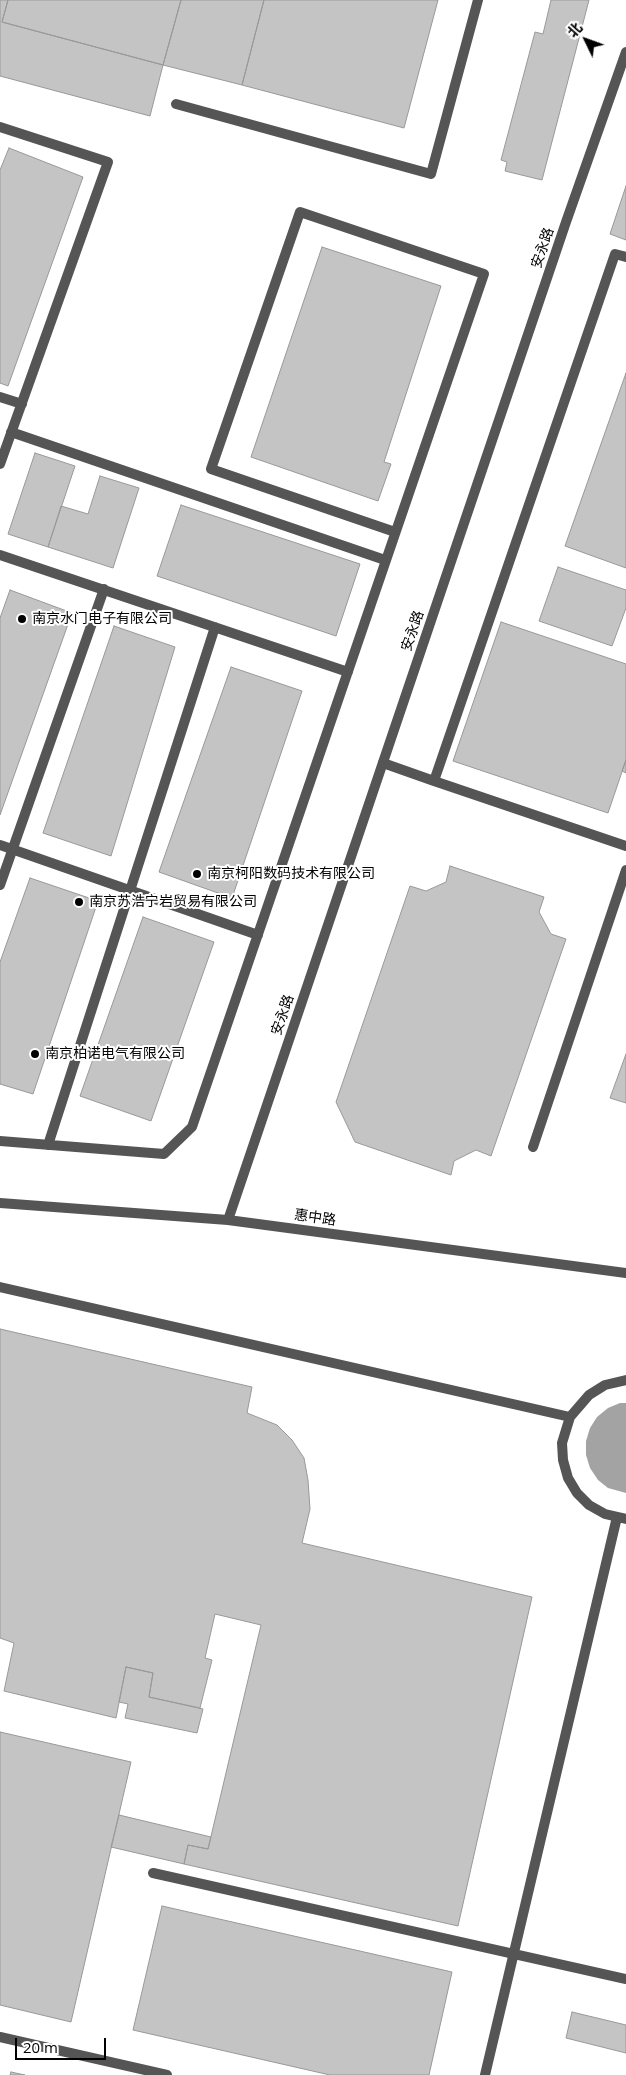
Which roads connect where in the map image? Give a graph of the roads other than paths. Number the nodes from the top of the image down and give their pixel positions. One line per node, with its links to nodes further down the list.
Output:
1 (478, 0): 3 (street)
2 (626, 52): 16 (street, 安永路)
3 (176, 104)
4 (0, 127): 7 (street)
5 (626, 257): 17 (street)
6 (0, 397): 7 (street)
7 (22, 404): 8 (street)
8 (11, 432): 9 (street); 12 (street)
9 (0, 464)
10 (395, 532): 10 (street); 12 (street)
11 (0, 555): 13 (street)
12 (386, 560): 15 (street)
13 (104, 590): 14 (street); 20 (street)
14 (215, 626): 15 (street); 23 (street)
15 (348, 672): 24 (street)
16 (383, 763): 17 (street); 29 (street, 安永路)
17 (434, 780): 19 (street)
18 (0, 845): 20 (street)
19 (626, 846)
20 (13, 849): 22 (street); 23 (street)
21 (626, 870): 27 (street)
22 (0, 885)
23 (130, 889): 24 (street); 26 (street)
24 (258, 935): 26 (street)
25 (0, 1141): 26 (street)
26 (48, 1145)
27 (533, 1147)
28 (0, 1203): 29 (street, 惠中路)
29 (228, 1220): 30 (street, 惠中路)
30 (626, 1273)
31 (0, 1286): 33 (street)
32 (626, 1380): 33 (street)
33 (570, 1417): 34 (street)
34 (621, 1518): 36 (street)
35 (154, 1873): 36 (street)
36 (513, 1954): 37 (street); 40 (street)
37 (626, 1979)
38 (0, 2038): 39 (street)
39 (167, 2075)
40 (485, 2075)

